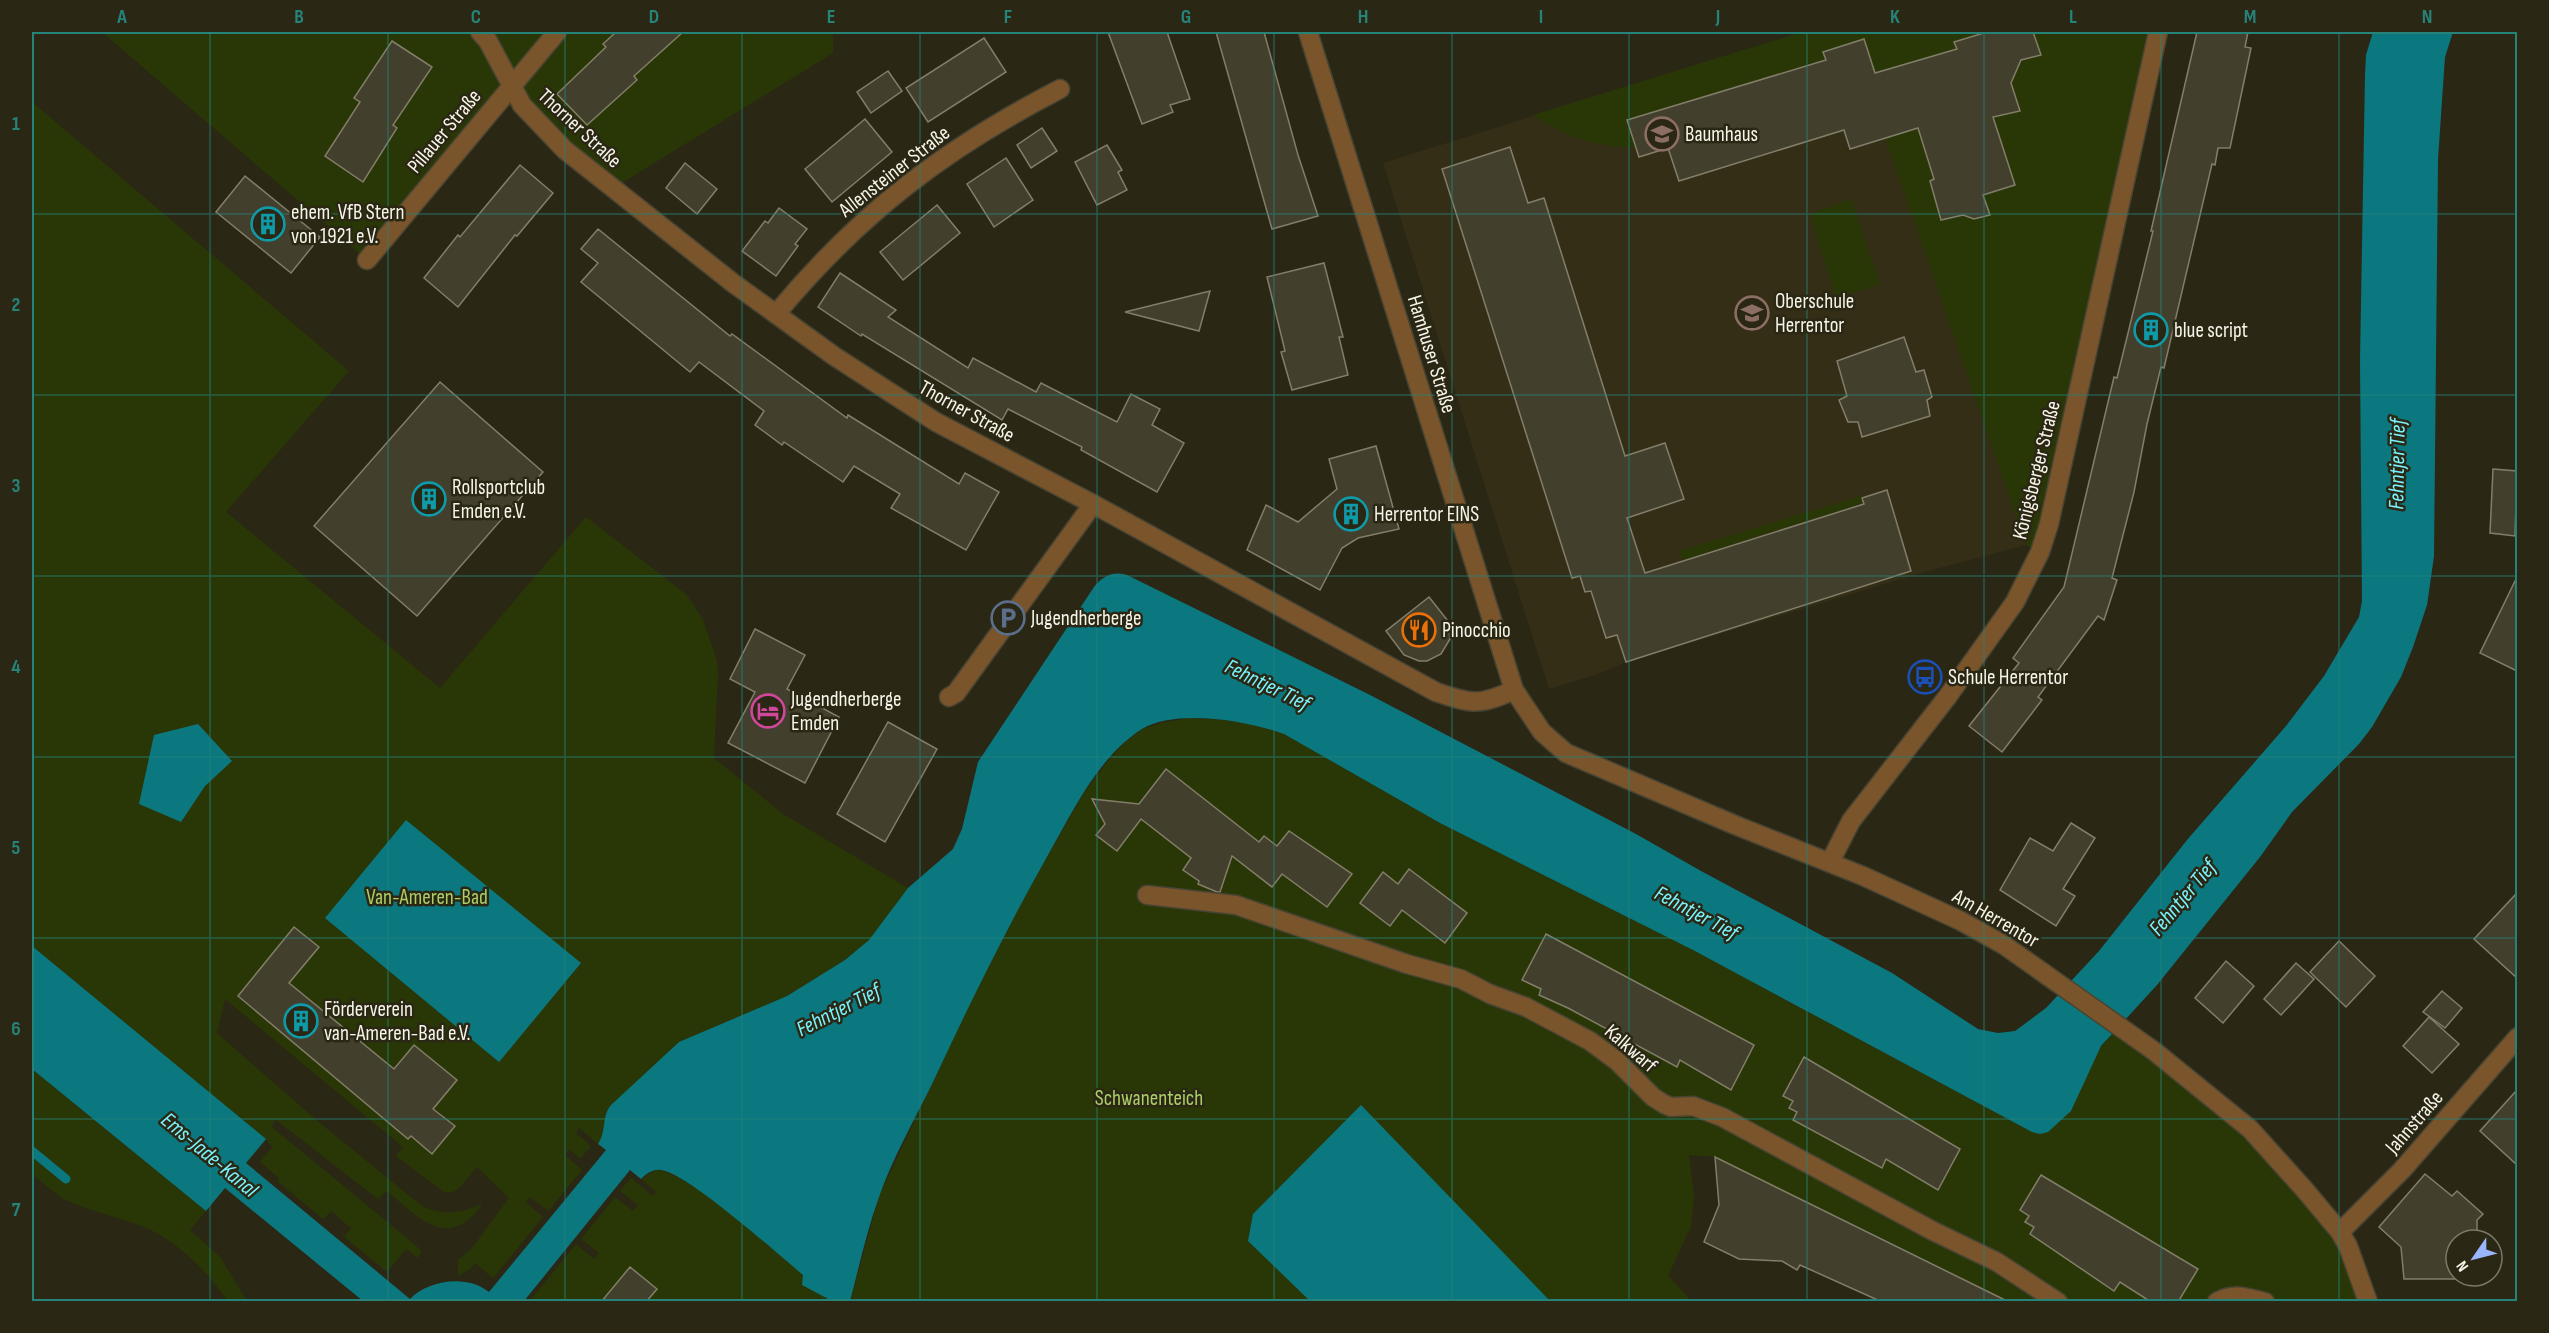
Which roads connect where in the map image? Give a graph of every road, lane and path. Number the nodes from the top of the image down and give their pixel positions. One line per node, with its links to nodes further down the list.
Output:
1 (480, 32): 5 (street, Thorner Straße)
2 (557, 32): 5 (street, Pillauer Straße)
3 (1308, 32): 10 (street, Hamhuser Straße)
4 (2158, 32): 12 (street, Königsberger Straße)
5 (510, 86): 7 (street, Pillauer Straße); 8 (street, Thorner Straße)
6 (1060, 89): 8 (street, Allensteiner Straße)
7 (367, 260)
8 (776, 314): 9 (street, Thorner Straße)
9 (1093, 504): 10 (street, Thorner Straße); 11 (street)
10 (1514, 690): 12 (street, Am Herrentor)
11 (949, 697)
12 (1830, 862): 15 (street, Am Herrentor)
13 (1147, 895): 16 (street, Kalkwarf)
14 (2517, 1037): 15 (street, Jahnstraße)
15 (2340, 1232): 19 (street, Am Herrentor)
16 (2058, 1302)
17 (2217, 1302): 18 (street)
18 (2265, 1302)
19 (2368, 1302)

